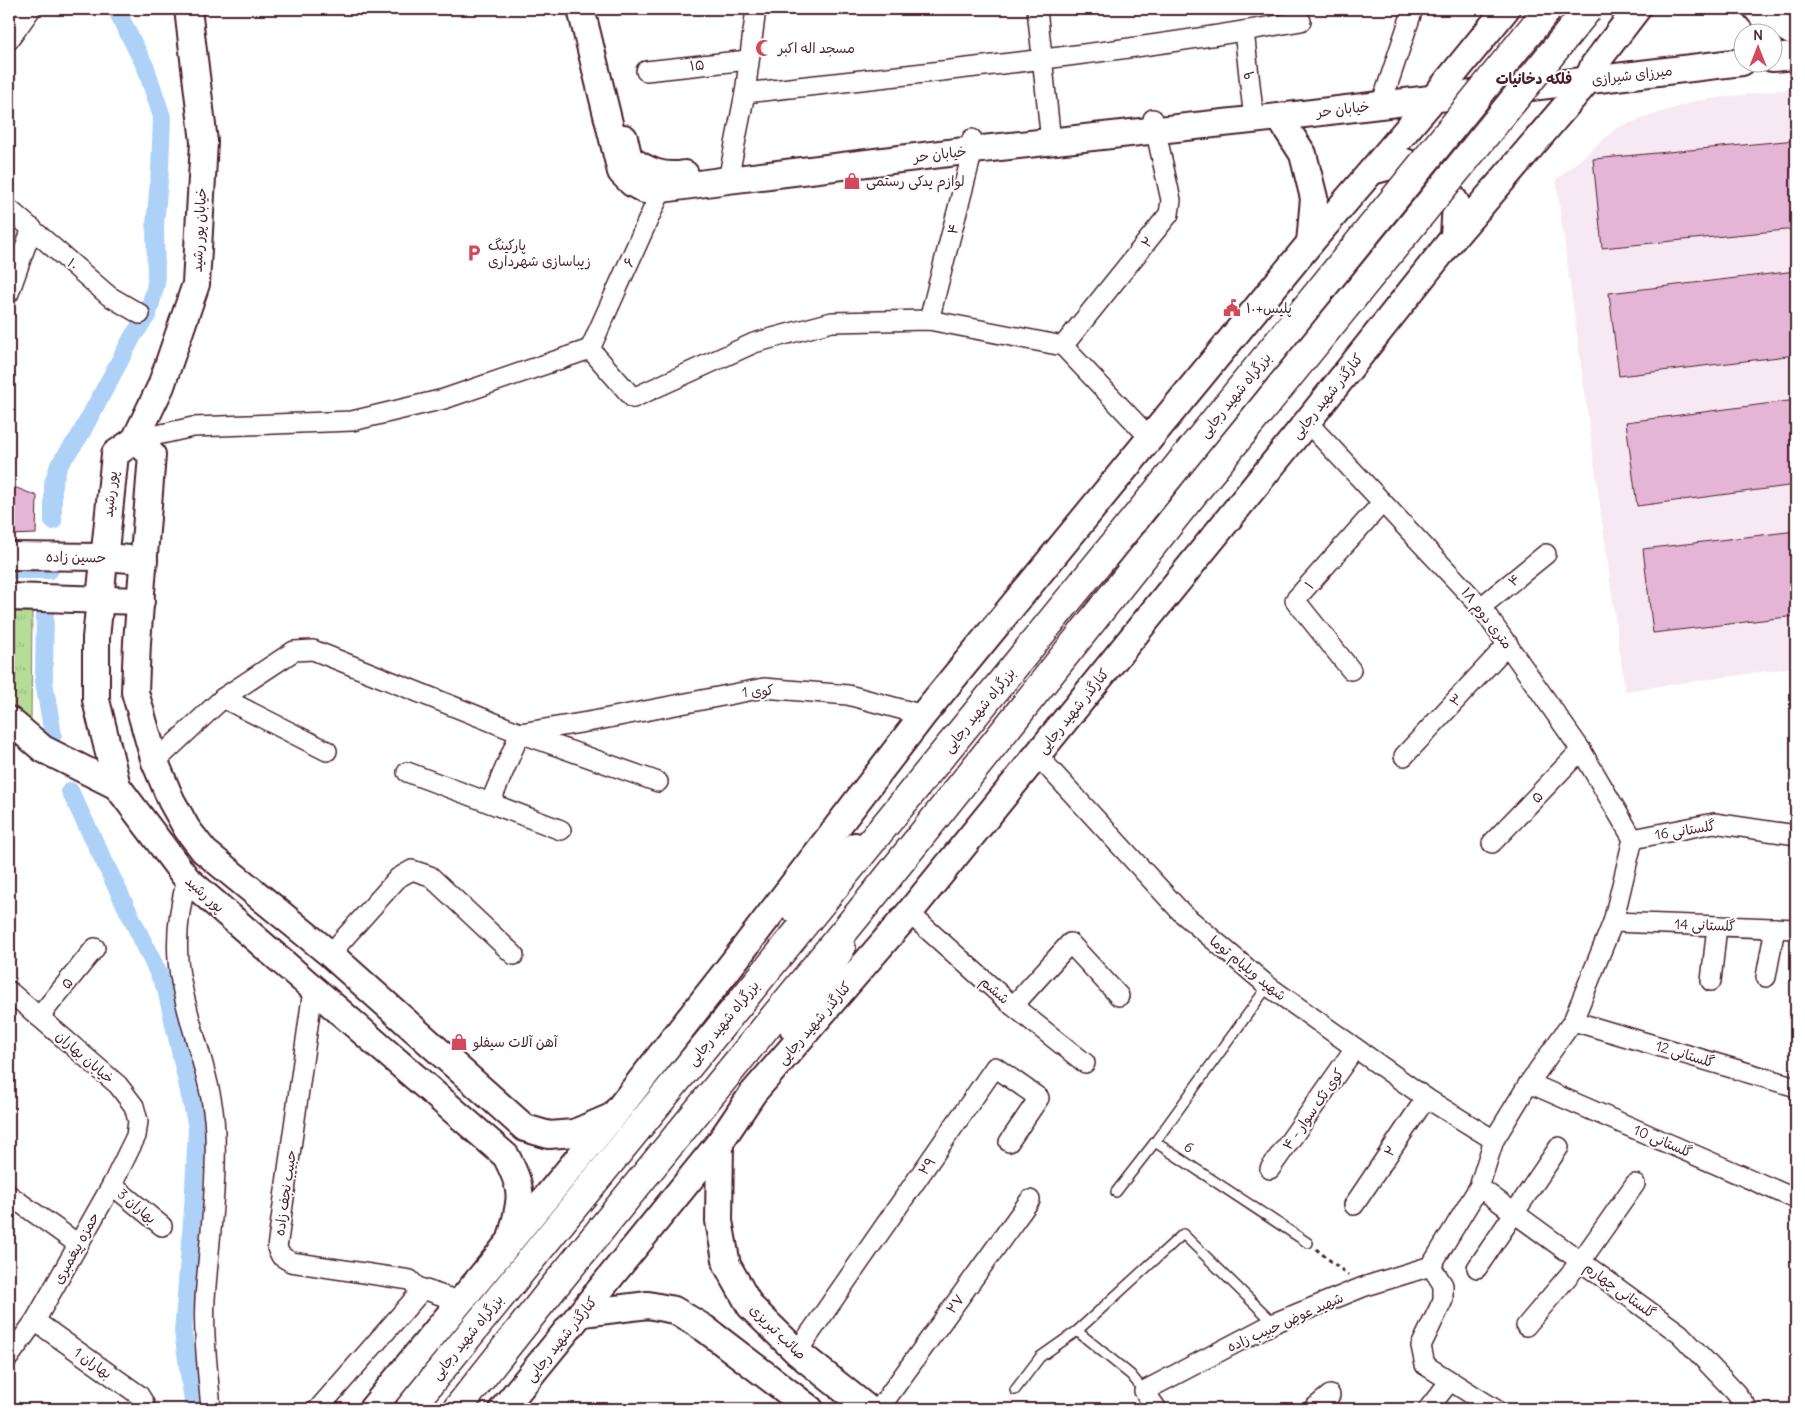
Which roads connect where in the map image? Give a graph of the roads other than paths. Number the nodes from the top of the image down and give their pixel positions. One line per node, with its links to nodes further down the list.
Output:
1 (32, 9): 17 (street)
2 (188, 9): 48 (main road, خیابان پور رشید)
3 (581, 9): 36 (main road, خیابان حر)
4 (592, 9): 36 (main road, خیابان حر)
5 (756, 9): 22 (street)
6 (1037, 9): 23 (street)
7 (1413, 9): 29 (street)
8 (1506, 9): 27 (main road)
9 (1548, 9): 71 (highway, بزرگراه شهید رجایی, bridge)
10 (1588, 9): 79 (highway, bridge)
11 (1637, 9): 26 (main road, کنارگذر شهید رجایی)
12 (1757, 9): 15 (main road)
13 (1301, 20): 14 (street)
14 (1244, 31): 23 (street); 30 (street, ۹)
15 (1796, 31)
16 (1796, 39): 18 (main road)
17 (9, 40)
18 (1782, 41)
19 (1732, 48): 26 (main road, میرزای شیرازی)
20 (1796, 56): 21 (main road)
21 (1782, 57)
22 (748, 60): 25 (street, ۱۵); 28 (street)
23 (1043, 60): 28 (street); 32 (street)
24 (1732, 63): 26 (main road, میرزای شیرازی)
25 (646, 71)
26 (1590, 73): 27 (main road, میرزای شیرازی); 39 (main road, کنارگذر شهید رجایی)
27 (1439, 90): 29 (main road, خیابان حر); 34 (main road)
28 (745, 93): 35 (street)
29 (1384, 96): 30 (main road, خیابان حر)
30 (1262, 115): 31 (main road, خیابان حر); 40 (main road)
31 (1155, 124): 32 (main road, خیابان حر); 44 (street, ۲)
32 (1050, 135): 33 (main road, خیابان حر)
33 (973, 144): 35 (main road, خیابان حر); 43 (street, ۴)
34 (1372, 171): 39 (main road); 40 (main road)
35 (729, 173): 36 (main road, خیابان حر)
36 (666, 183): 45 (street, ۶)
37 (9, 209): 38 (street, ۱۰)
38 (32, 228): 41 (street); 42 (street, ۱۰)
39 (1454, 237): 46 (main road, کنارگذر شهید رجایی)
40 (1310, 243): 47 (main road)
41 (9, 293)
42 (140, 314)
43 (929, 320): 44 (street); 45 (street)
44 (1063, 346): 47 (street)
45 (590, 349): 48 (street)
46 (1307, 422): 49 (street, ۱۸ متری دوم); 66 (main road, کنارگذر شهید رجایی)
47 (1150, 438): 61 (main road)
48 (135, 440): 52 (main road, پور رشید); 53 (main road)
49 (1382, 503): 57 (street, ۱۸ متری دوم); 59 (street, ۱)
50 (1546, 554): 57 (street, ۴)
51 (9, 556): 52 (main road, حسین زاده)
52 (103, 557): 53 (main road, حسین زاده); 55 (main road, پور رشید)
53 (144, 560): 56 (main road)
54 (9, 598): 55 (main road)
55 (100, 600): 56 (main road); 72 (main road, پور رشید)
56 (141, 602): 68 (main road)
57 (1482, 607): 58 (street, ۱۸ متری دوم)
58 (1508, 644): 64 (street, ۱۸ متری دوم); 67 (street, ۳)
59 (1351, 670)
60 (223, 698): 63 (street); 65 (street); 68 (street)
61 (923, 715): 63 (street, کوی 1); 88 (main road)
62 (9, 720): 72 (main road)
63 (520, 733): 70 (street); 73 (street)
64 (1581, 750): 76 (street, ۱۸ متری دوم); 77 (street, ۵)
65 (327, 751)
66 (1037, 755): 80 (main road, کنارگذر شهید رجایی); 91 (street, شهید ویلیام توما)
67 (1404, 756)
68 (156, 762): 86 (main road)
69 (407, 772): 73 (street)
70 (658, 782)
71 (918, 784): 88 (main road); 145 (highway, بزرگراه شهید رجایی)
72 (117, 786): 78 (main road, پور رشید)
73 (490, 803): 74 (street)
74 (561, 830)
75 (1796, 835): 76 (street, گلستانی 16)
76 (1633, 839): 81 (street)
77 (1492, 843)
78 (187, 879): 92 (main road, پور رشید); 142 (street)
79 (877, 891): 102 (main road); 146 (highway)
80 (909, 913): 95 (street, ششم); 102 (main road, کنارگذر شهید رجایی)
81 (1613, 922): 82 (street, گلستانی 14); 97 (street)
82 (1718, 926): 83 (street, گلستانی 14); 90 (street)
83 (1775, 928): 84 (street, گلستانی 14); 89 (street)
84 (1796, 929)
85 (95, 948): 96 (street, ۵)
86 (330, 954): 87 (street); 104 (main road)
87 (514, 955)
88 (725, 973): 104 (main road)
89 (1766, 977)
90 (1711, 981)
91 (1268, 986): 98 (street, شهید ویلیام توما); 109 (lane)
92 (313, 990): 122 (main road, پور رشید); 128 (street, حبیب نجف زاده)
93 (9, 991): 96 (street, خیابان بهاران)
94 (1119, 996): 95 (street)
95 (1013, 1006): 99 (street, ششم)
96 (39, 1017): 105 (street, خیابان بهاران)
97 (1573, 1021): 100 (street); 101 (street, گلستانی 12)
98 (1356, 1048): 103 (street, شهید ویلیام توما); 111 (street, ۴ - کوی تک سوار)
99 (1085, 1063)
100 (1529, 1083): 106 (street); 117 (street, گلستانی 10)
101 (1796, 1087)
102 (754, 1093): 107 (main road, کنارگذر شهید رجایی)
103 (1426, 1098): 106 (street, شهید ویلیام توما); 119 (street, ۲)
104 (613, 1116): 122 (main road)
105 (136, 1136): 113 (street, حمزه پیغمبری)
106 (1494, 1140): 114 (street)
107 (720, 1142): 130 (main road, کنارگذر شهید رجایی); 135 (main road, صائب تبریزی)
108 (1009, 1142): 135 (street, ۲۹)
109 (1155, 1142): 115 (lane); 123 (lane, 6)
110 (1560, 1147): 120 (street)
111 (1270, 1169)
112 (1635, 1184): 125 (street)
113 (112, 1185): 121 (street, بهاران 3); 124 (street, حمزه پیغمبری)
114 (1479, 1187): 120 (street, گلستانی چهارم); 126 (street)
115 (1116, 1192)
116 (9, 1194): 124 (street)
117 (1796, 1199)
118 (1030, 1200): 150 (street, ۲۷)
119 (1354, 1205)
120 (1514, 1213): 125 (street, گلستانی چهارم); 127 (street)
121 (162, 1226)
122 (509, 1243): 129 (main road)
123 (1308, 1243)
124 (78, 1244): 131 (street, حمزه پیغمبری)
125 (1581, 1261): 133 (street); 154 (street, گلستانی چهارم)
126 (1431, 1266): 132 (street, شهید عوض حبیب زاده); 137 (street)
127 (1477, 1268)
128 (416, 1287): 129 (street); 143 (street)
129 (461, 1302): 144 (main road)
130 (583, 1313): 147 (main road, کنارگذر شهید رجایی); 148 (main road)
131 (34, 1321): 136 (street, حمزه پیغمبری); 141 (street, بهاران 1)
132 (1274, 1323): 134 (lane); 140 (street, شهید عوض حبیب زاده)
133 (1526, 1326)
134 (1077, 1331): 138 (lane); 140 (lane)
135 (797, 1352): 149 (main road, صائب تبریزی)
136 (9, 1357)
137 (1450, 1382): 152 (street); 153 (street)
138 (1015, 1390)
139 (1330, 1395): 151 (street)
140 (1149, 1403)
141 (143, 1409)
142 (211, 1409)
143 (318, 1409)
144 (372, 1409)
145 (409, 1409)
146 (457, 1409)
147 (503, 1409)
148 (810, 1409)
149 (868, 1409)
150 (879, 1409)
151 (1313, 1409)
152 (1428, 1409)
153 (1495, 1409)
154 (1748, 1409)

